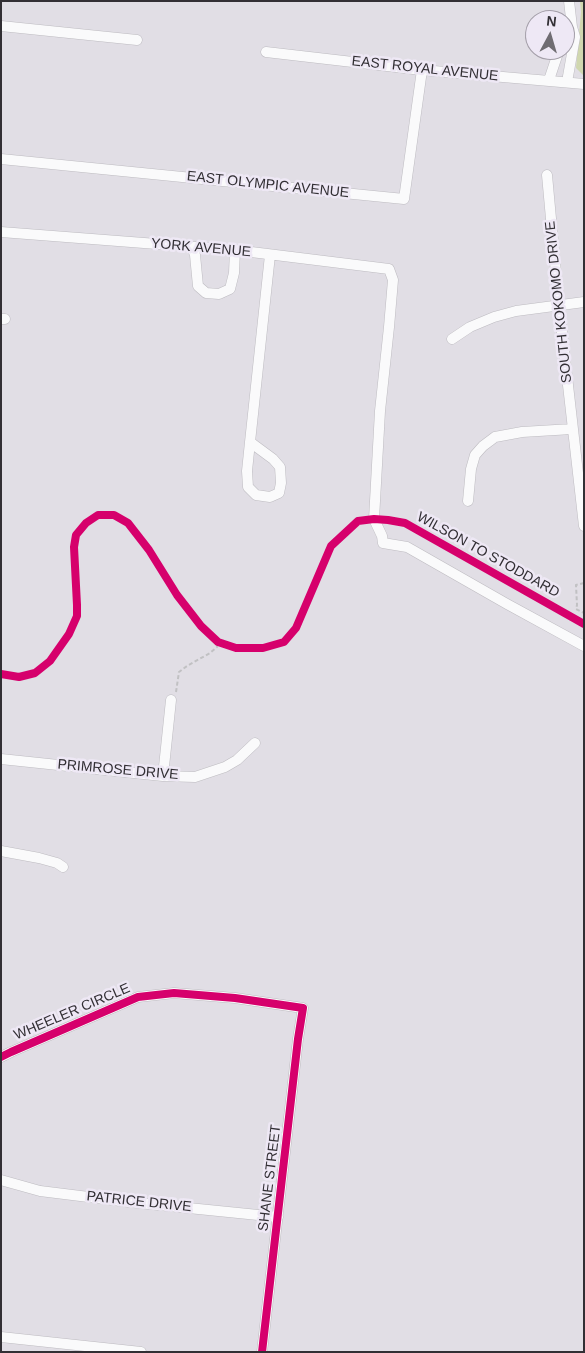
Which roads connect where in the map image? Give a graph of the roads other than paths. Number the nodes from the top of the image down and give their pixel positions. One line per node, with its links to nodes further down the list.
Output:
1 (1, 26): 2 (street)
2 (138, 40)
3 (266, 52): 6 (street, EAST ROYAL AVENUE)
4 (556, 60): 7 (street)
5 (571, 60): 8 (street)
6 (422, 70): 7 (street, EAST ROYAL AVENUE); 10 (street, EAST OLYMPIC AVENUE)
7 (549, 80): 8 (street, EAST ROYAL AVENUE)
8 (567, 82): 9 (street, EAST ROYAL AVENUE)
9 (584, 84)
10 (1, 159)
11 (548, 174): 17 (street, SOUTH KOKOMO DRIVE)
12 (1, 232): 13 (street, YORK AVENUE)
13 (192, 247): 14 (street, YORK AVENUE); 14 (street)
14 (235, 250): 15 (street, YORK AVENUE)
15 (270, 254): 20 (street); 23 (street, YORK AVENUE)
16 (584, 302): 17 (street)
17 (559, 306): 18 (street); 19 (street, SOUTH KOKOMO DRIVE)
18 (452, 339)
19 (572, 429): 21 (street); 22 (street, SOUTH KOKOMO DRIVE)
20 (250, 442): 20 (street)
21 (468, 501)
22 (584, 526)
23 (584, 646)
24 (171, 700): 27 (street)
25 (256, 743): 27 (street, PRIMROSE DRIVE)
26 (1, 758): 27 (street, PRIMROSE DRIVE)
27 (163, 776)
28 (1, 851): 29 (street)
29 (64, 867)
30 (303, 1008): 31 (street, WHEELER CIRCLE); 33 (street, SHANE STREET)
31 (1, 1057)
32 (1, 1180): 33 (street, PATRICE DRIVE)
33 (278, 1217): 36 (street, SHANE STREET)
34 (1, 1337): 35 (street)
35 (140, 1352)
36 (262, 1352)

